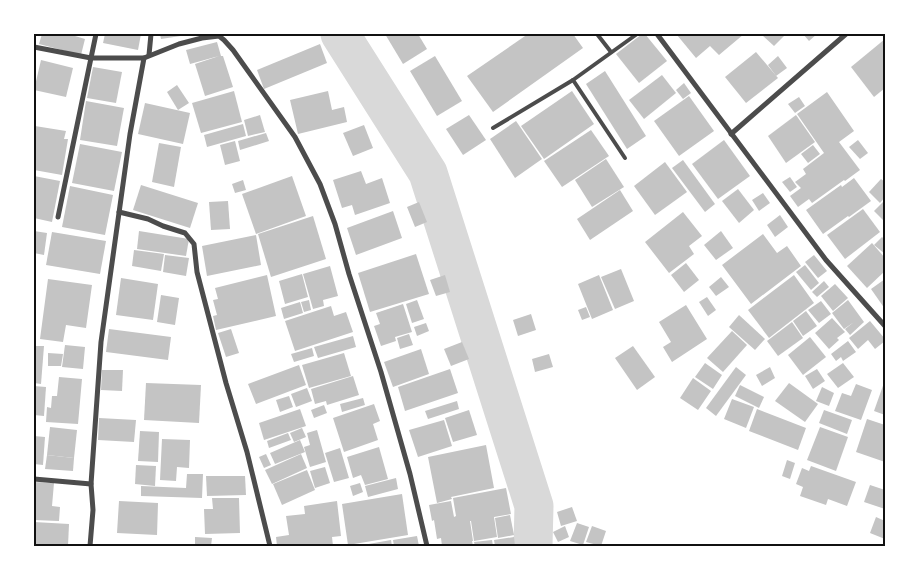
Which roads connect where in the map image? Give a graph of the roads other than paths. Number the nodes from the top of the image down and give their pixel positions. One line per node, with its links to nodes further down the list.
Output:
1 (96, 34): 10 (street)
2 (151, 34): 9 (street)
3 (596, 34): 8 (lane)
4 (637, 34): 8 (lane)
5 (657, 34): 13 (street)
6 (846, 34): 13 (street)
7 (34, 47): 10 (street)
8 (611, 52): 11 (lane)
9 (146, 56): 10 (street); 15 (street); 22 (street)
10 (91, 58): 16 (street)
11 (573, 80): 12 (lane); 14 (lane)
12 (493, 128)
13 (731, 134): 17 (street)
14 (624, 158)
15 (119, 212): 19 (street); 21 (street)
16 (58, 217)
17 (885, 326)
18 (34, 479): 19 (street)
19 (91, 484): 20 (street)
20 (90, 546)
21 (270, 546)
22 (427, 546)

